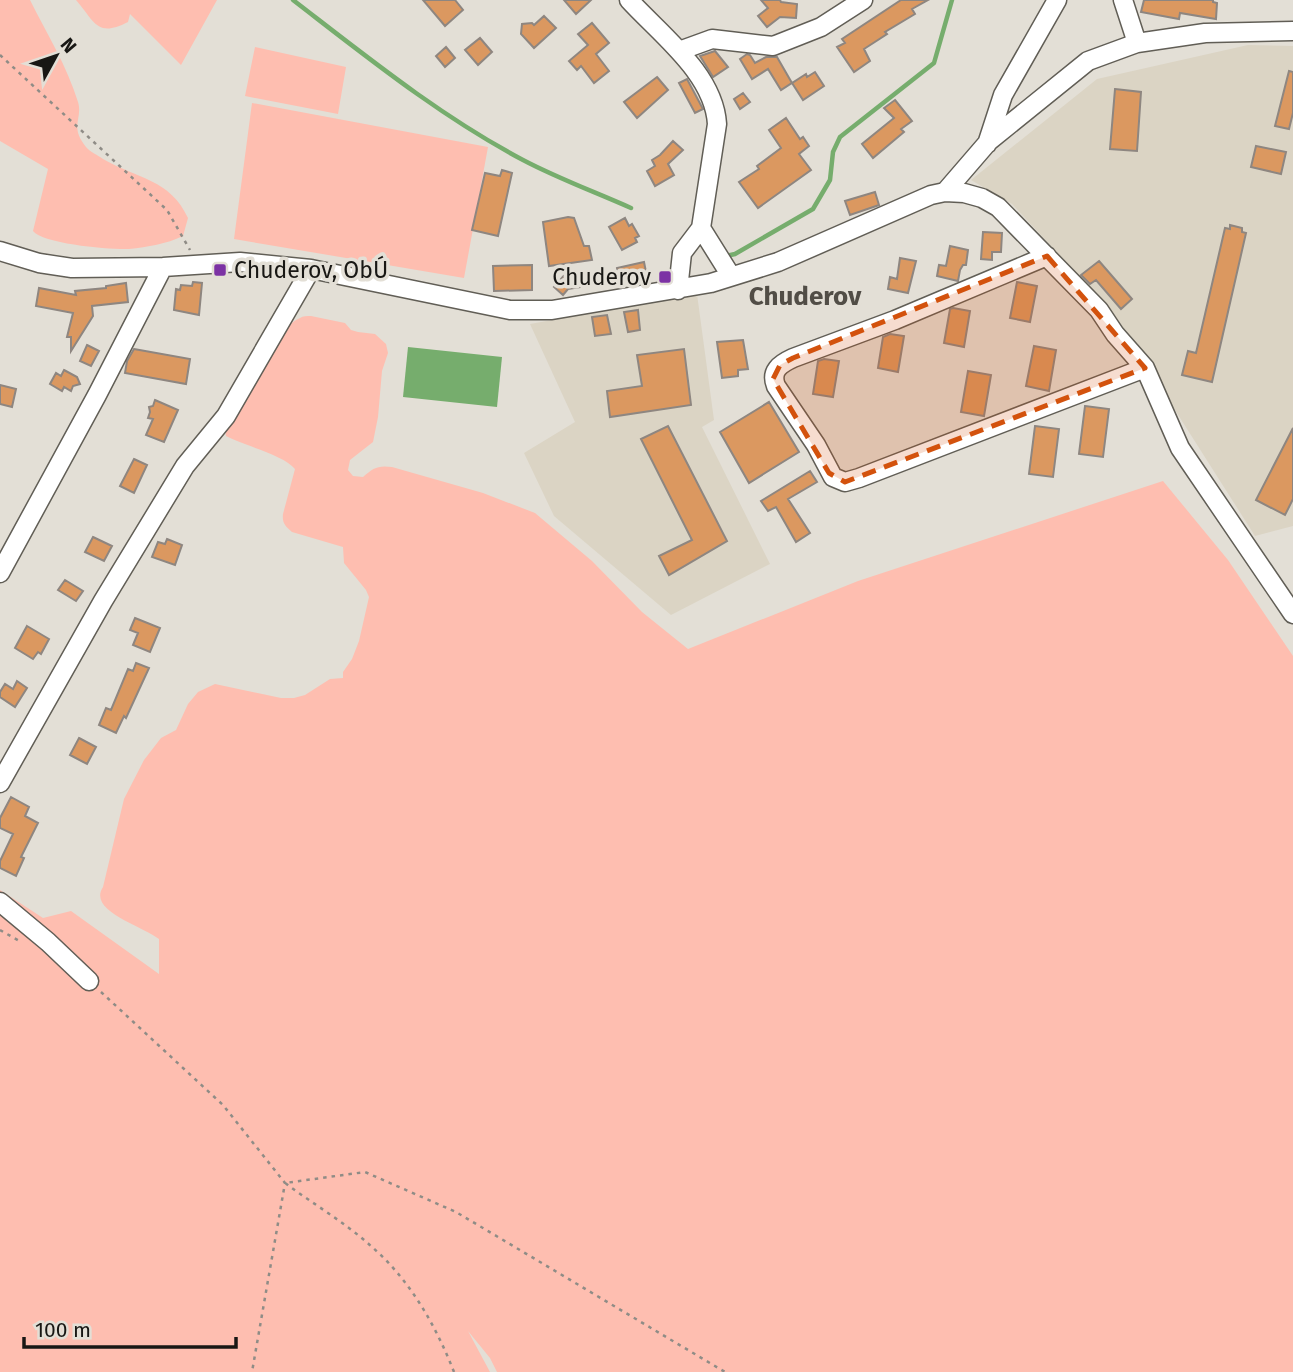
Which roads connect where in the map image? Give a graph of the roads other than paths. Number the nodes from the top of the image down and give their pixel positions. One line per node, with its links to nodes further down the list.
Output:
1 (629, 0): 7 (street)
2 (863, 0): 7 (street)
3 (1057, 0): 8 (street)
4 (1123, 0): 6 (street)
5 (1293, 31): 6 (street)
6 (1137, 43): 8 (street)
7 (679, 51): 10 (street)
8 (987, 144): 9 (street)
9 (945, 192): 12 (street); 15 (street)
10 (692, 240): 15 (street); 16 (street)
11 (0, 251): 13 (street)
12 (1047, 256): 17 (street); 17 (street)
13 (163, 267): 14 (street); 18 (street)
14 (311, 269): 16 (street); 20 (street)
15 (728, 270): 16 (street)
16 (678, 290)
17 (1145, 368): 19 (street)
18 (0, 573)
19 (1293, 614)
20 (0, 783)
21 (0, 902): 22 (street)
22 (89, 981)

